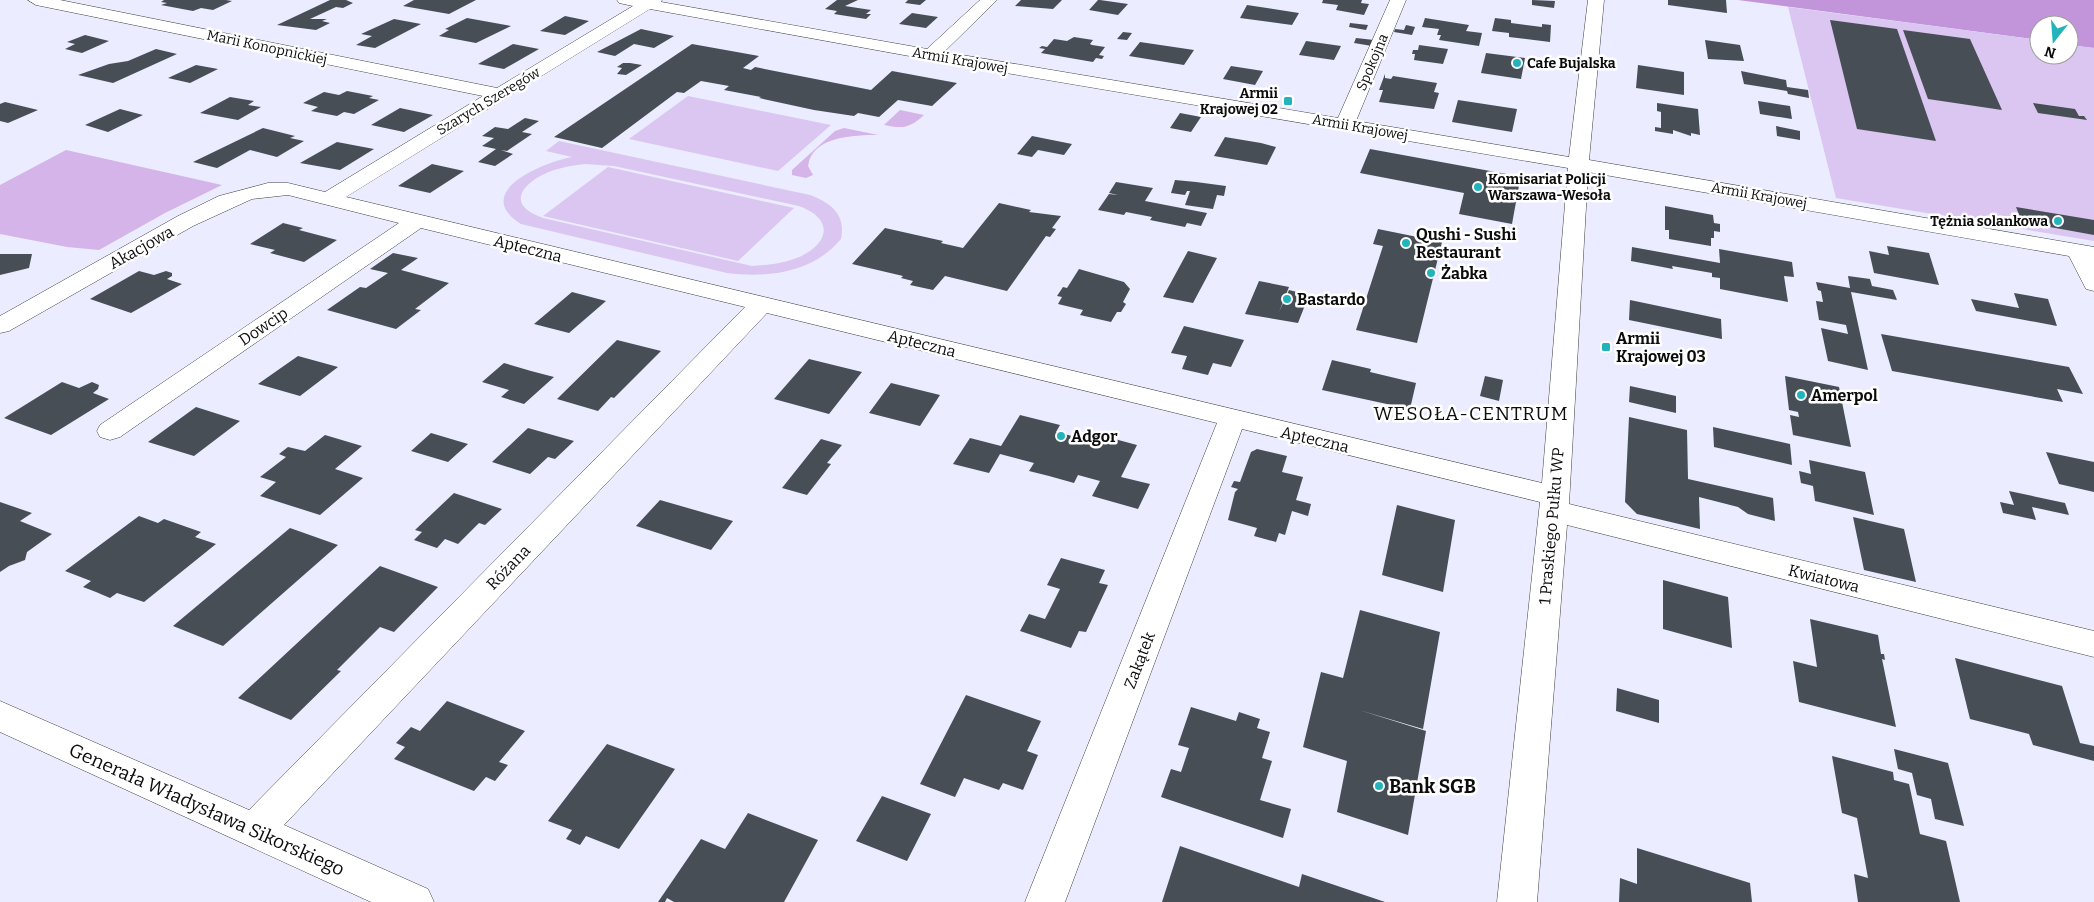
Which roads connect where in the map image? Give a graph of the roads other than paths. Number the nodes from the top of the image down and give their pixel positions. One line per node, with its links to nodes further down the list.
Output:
1 (36, 0): 8 (street, Marii Konopnickiej)
2 (625, 0): 6 (street, Armii Krajowej)
3 (989, 0): 7 (street)
4 (1398, 0): 9 (street, Spokojna)
5 (1596, 0): 10 (street, 1 Praskiego Pułku WP)
6 (651, 2): 7 (street, Armii Krajowej); 8 (street, Szarych Szeregów)
7 (932, 55): 9 (street, Armii Krajowej)
8 (499, 94): 12 (street, Szarych Szeregów)
9 (1345, 124): 10 (street, Armii Krajowej)
10 (1578, 164): 14 (street, Armii Krajowej); 20 (street, 1 Praskiego Pułku WP)
11 (288, 189): 12 (street, Apteczna); 17 (street, Akacjowa)
12 (328, 199): 13 (street, Apteczna)
13 (416, 221): 16 (street, Apteczna); 19 (street, Dowcip)
14 (2086, 252): 15 (street)
15 (2094, 284)
16 (762, 304): 18 (street, Apteczna); 23 (street, Różana)
17 (0, 326)
18 (1232, 419): 20 (street, Apteczna); 25 (street, Zakątek)
19 (110, 431)
20 (1554, 504): 21 (street, Kwiatowa); 26 (street, 1 Praskiego Pułku WP)
21 (2094, 644)
22 (0, 716): 23 (street, Generała Władysława Sikorskiego)
23 (254, 831): 24 (street, Generała Władysława Sikorskiego)
24 (414, 902)
25 (1045, 902)
26 (1517, 902)

